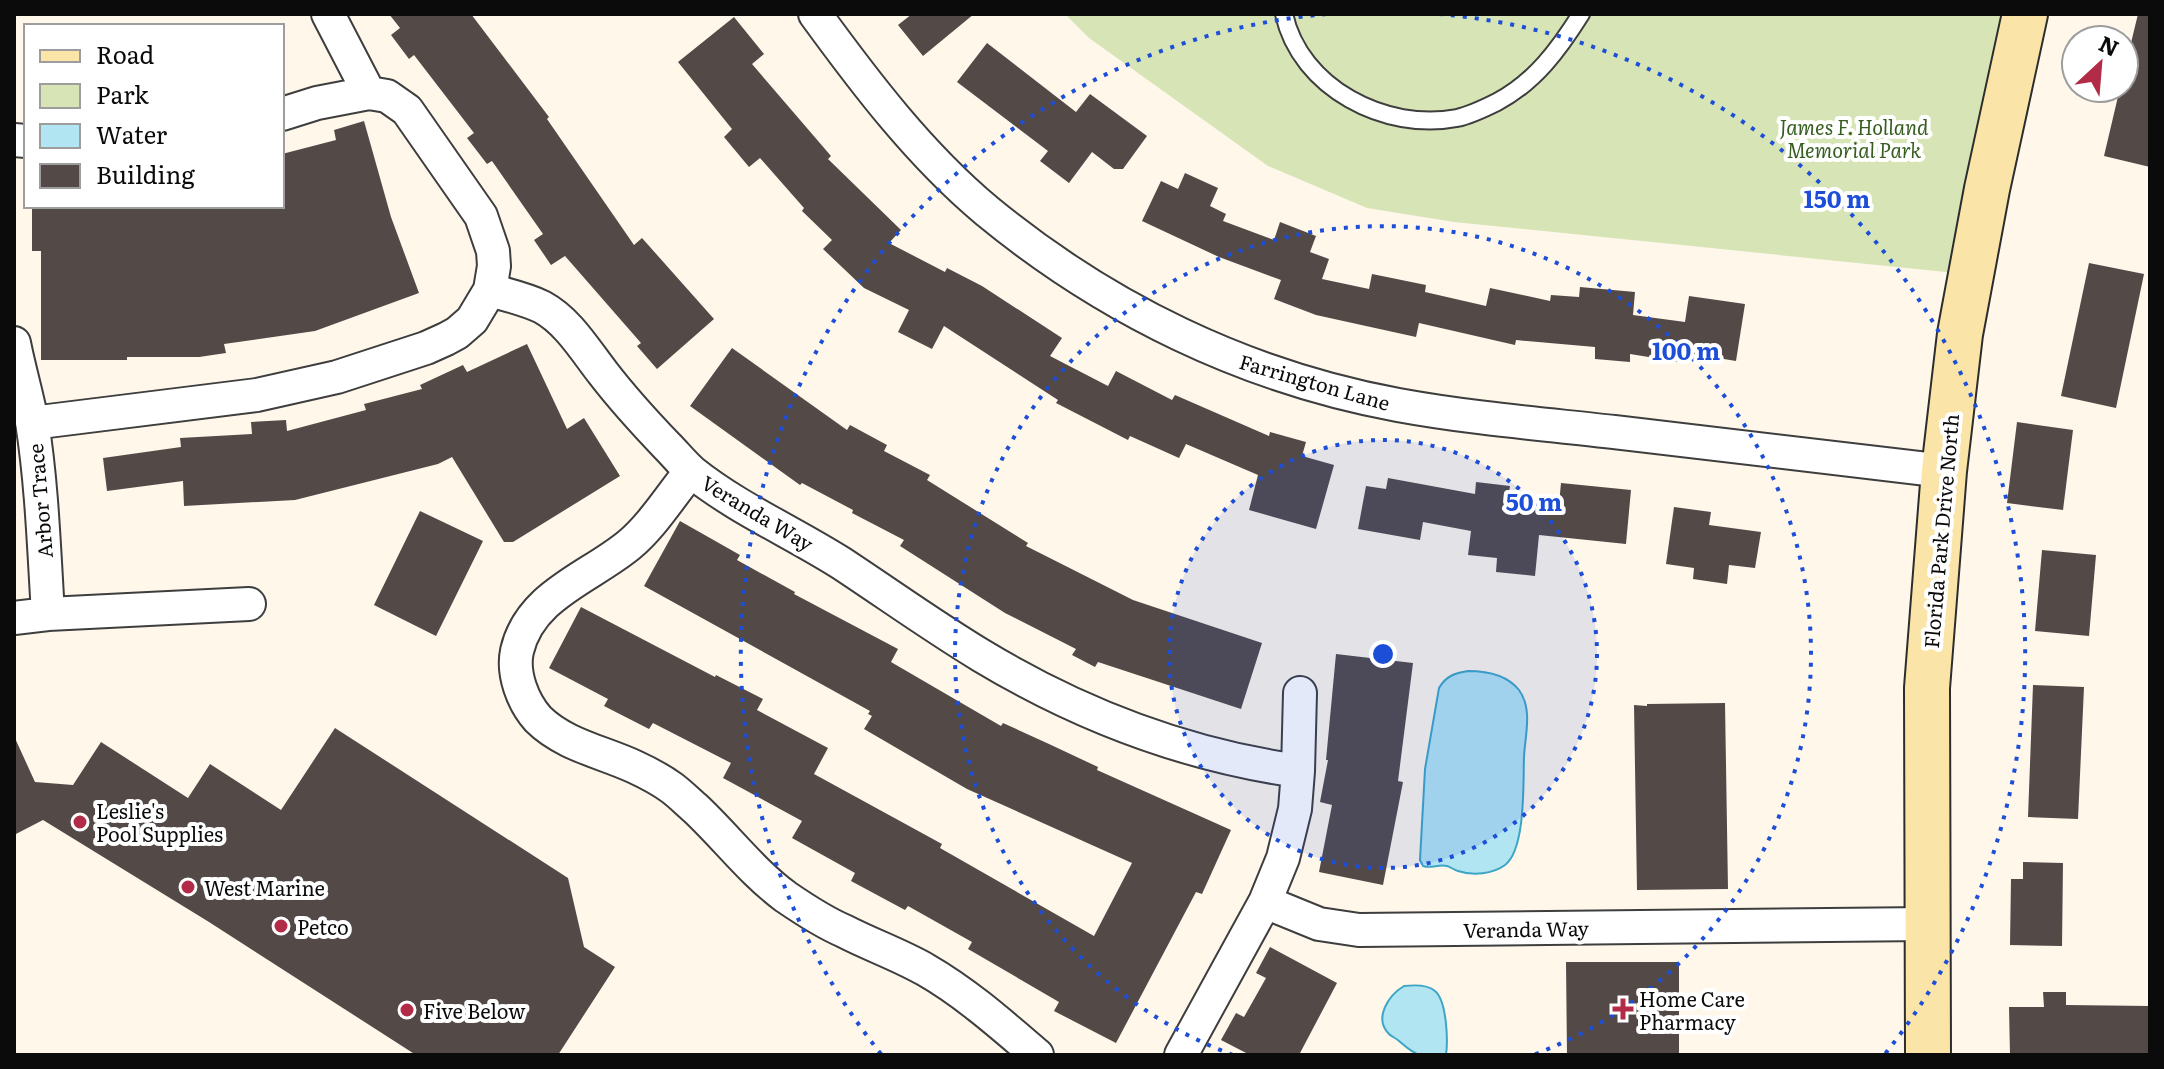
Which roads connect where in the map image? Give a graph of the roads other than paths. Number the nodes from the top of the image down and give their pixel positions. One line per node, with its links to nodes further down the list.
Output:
1 (328, 14): 6 (street)
2 (815, 14): 12 (street, Farrington Lane)
3 (1284, 14): 4 (lane)
4 (1581, 14)
5 (2025, 14): 12 (street, Florida Park Drive North)
6 (369, 93): 7 (street); 8 (street)
7 (284, 113)
8 (490, 290): 10 (street); 11 (street, Veranda Way)
9 (14, 343): 10 (street, Arbor Trace)
10 (32, 423): 14 (street, Arbor Trace)
11 (691, 471): 17 (street, Veranda Way); 20 (street)
12 (1944, 471): 19 (street, Florida Park Drive North)
13 (249, 604): 14 (street)
14 (48, 614): 15 (street)
15 (14, 618)
16 (1300, 693): 17 (street)
17 (1298, 771): 18 (street)
18 (1265, 902): 19 (street, Veranda Way); 21 (street)
19 (1927, 924): 22 (street, Florida Park Drive North)
20 (1037, 1055)
21 (1181, 1055)
22 (1928, 1055)

